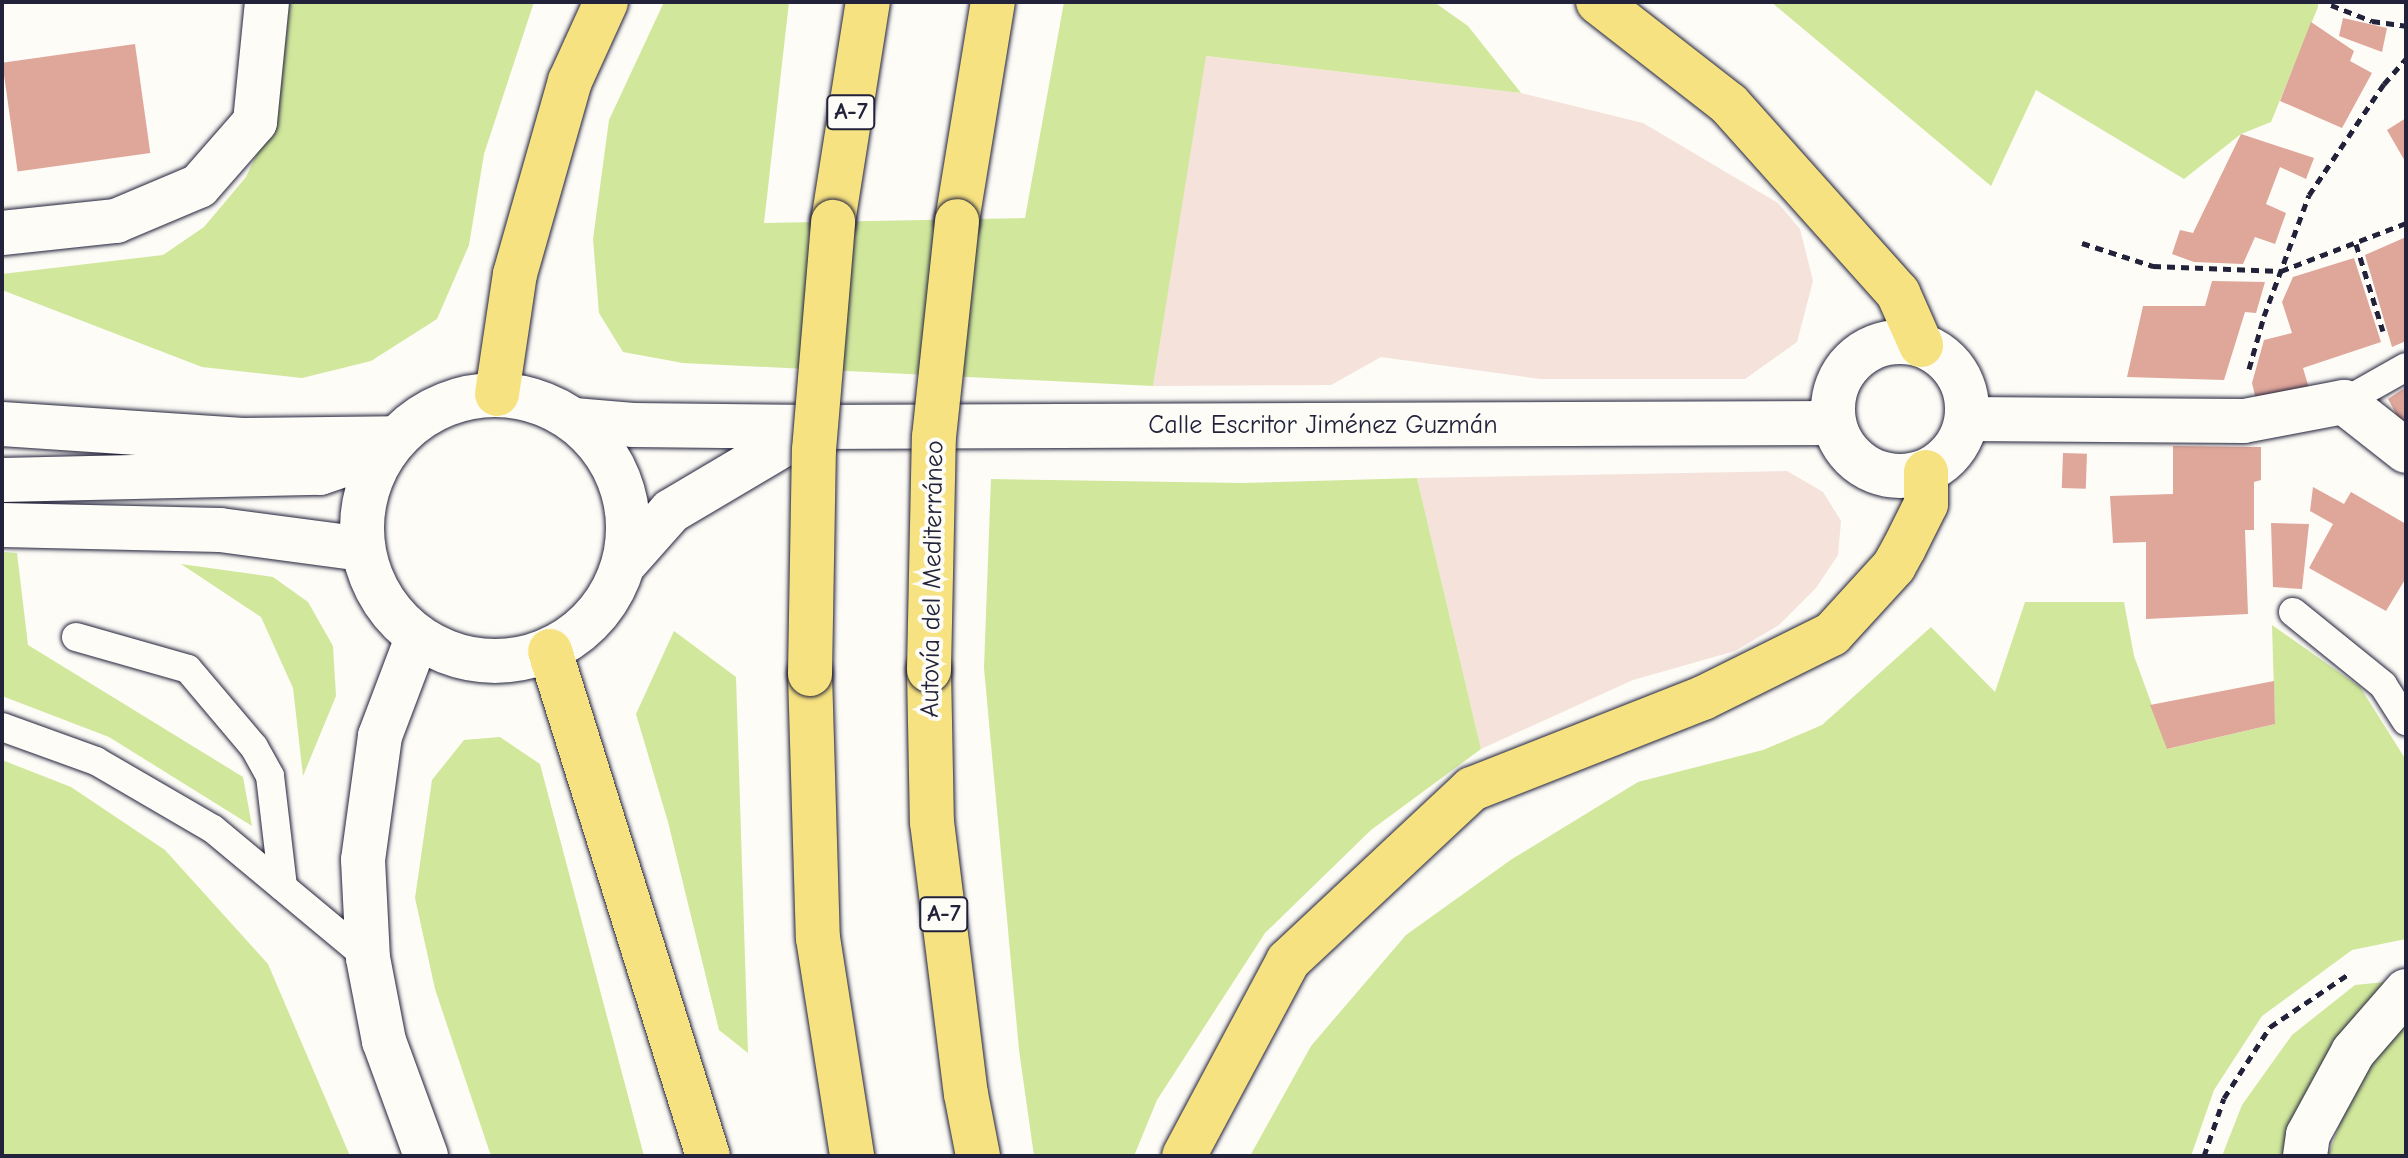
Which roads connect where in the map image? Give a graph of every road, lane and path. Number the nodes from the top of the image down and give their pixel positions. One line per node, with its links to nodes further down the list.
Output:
1 (267, 2): 10 (main road)
2 (606, 2): 18 (highway)
3 (868, 2): 45 (highway, A-7, bridge)
4 (993, 2): 46 (highway, Autovía del Mediterráneo / A-7, bridge)
5 (1598, 2): 14 (highway)
6 (2331, 5): 7 (path)
7 (2406, 26)
8 (2406, 59): 13 (path)
9 (2406, 223): 12 (path)
10 (2, 233)
11 (2082, 243): 13 (path)
12 (2356, 244): 13 (path); 15 (path)
13 (2281, 271): 17 (path)
14 (1921, 345): 20 (main road); 22 (main road)
15 (2387, 345)
16 (2406, 367): 19 (lane)
17 (2248, 374)
18 (497, 394): 21 (main road); 25 (main road)
19 (2344, 402): 20 (main road); 26 (main road)
20 (1968, 419): 27 (main road)
21 (574, 420): 24 (main road, Calle Escritor Jiménez Guzmán); 32 (main road)
22 (1834, 423): 24 (main road, Calle Escritor Jiménez Guzmán); 27 (main road)
23 (2, 424): 25 (main road)
24 (813, 427): 32 (main road)
25 (390, 444): 29 (main road); 31 (main road)
26 (2406, 451)
27 (1926, 472): 47 (highway)
28 (2, 480): 29 (main road)
29 (61, 481): 31 (main road)
30 (2, 525): 31 (main road)
31 (362, 544): 35 (main road)
32 (625, 563): 36 (main road)
33 (2293, 612): 37 (lane)
34 (76, 637): 39 (lane)
35 (417, 638): 36 (main road); 40 (main road)
36 (550, 651): 44 (highway)
37 (2406, 721)
38 (2, 727): 39 (lane)
39 (283, 887): 40 (lane)
40 (368, 958): 43 (main road)
41 (2355, 970): 48 (path)
42 (2406, 991): 49 (main road)
43 (426, 1156)
44 (708, 1156)
45 (852, 1156)
46 (978, 1156)
47 (1184, 1156)
48 (2204, 1156)
49 (2305, 1156)

